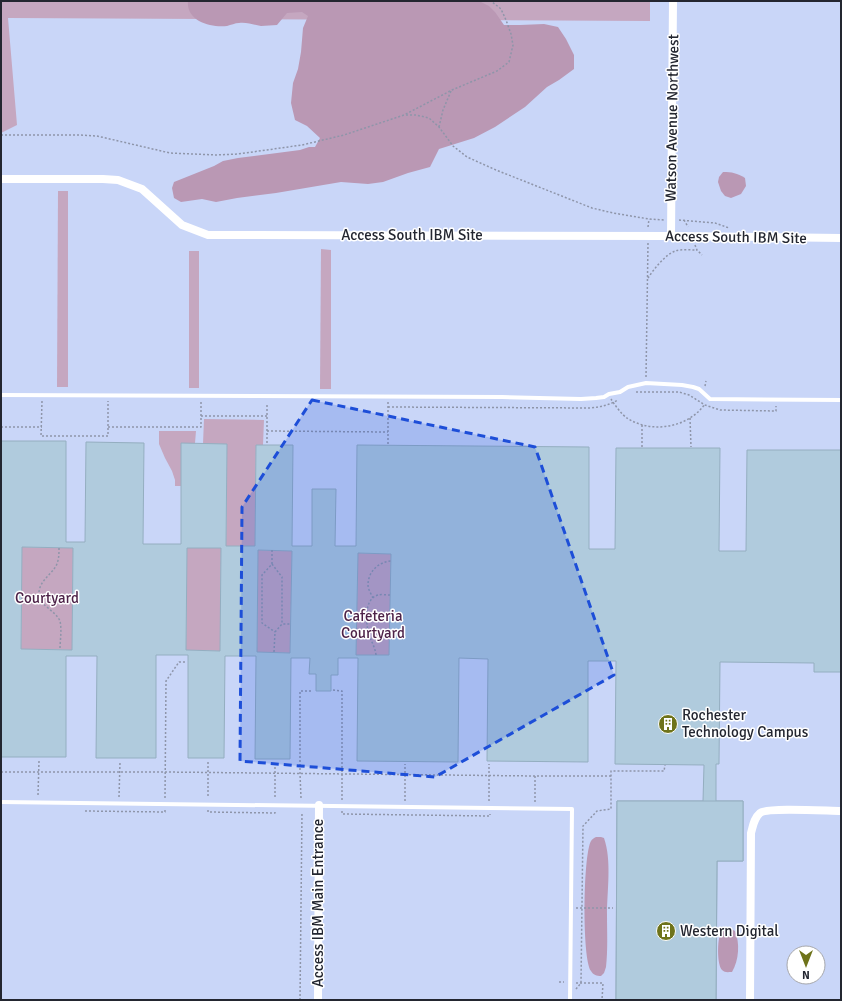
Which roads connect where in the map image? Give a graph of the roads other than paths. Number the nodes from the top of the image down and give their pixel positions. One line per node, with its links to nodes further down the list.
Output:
1 (673, 1): 3 (street, Watson Avenue Northwest)
2 (1, 179): 3 (street, Access South IBM Site)
3 (671, 236): 4 (street, Access South IBM Site)
4 (841, 238)
5 (1, 395): 6 (lane)
6 (841, 400)
7 (1, 802): 8 (lane)
8 (319, 805): 10 (street, Access IBM Main Entrance); 11 (lane)
9 (841, 811): 12 (street)
10 (318, 1000)
11 (570, 1000)
12 (750, 1000)

